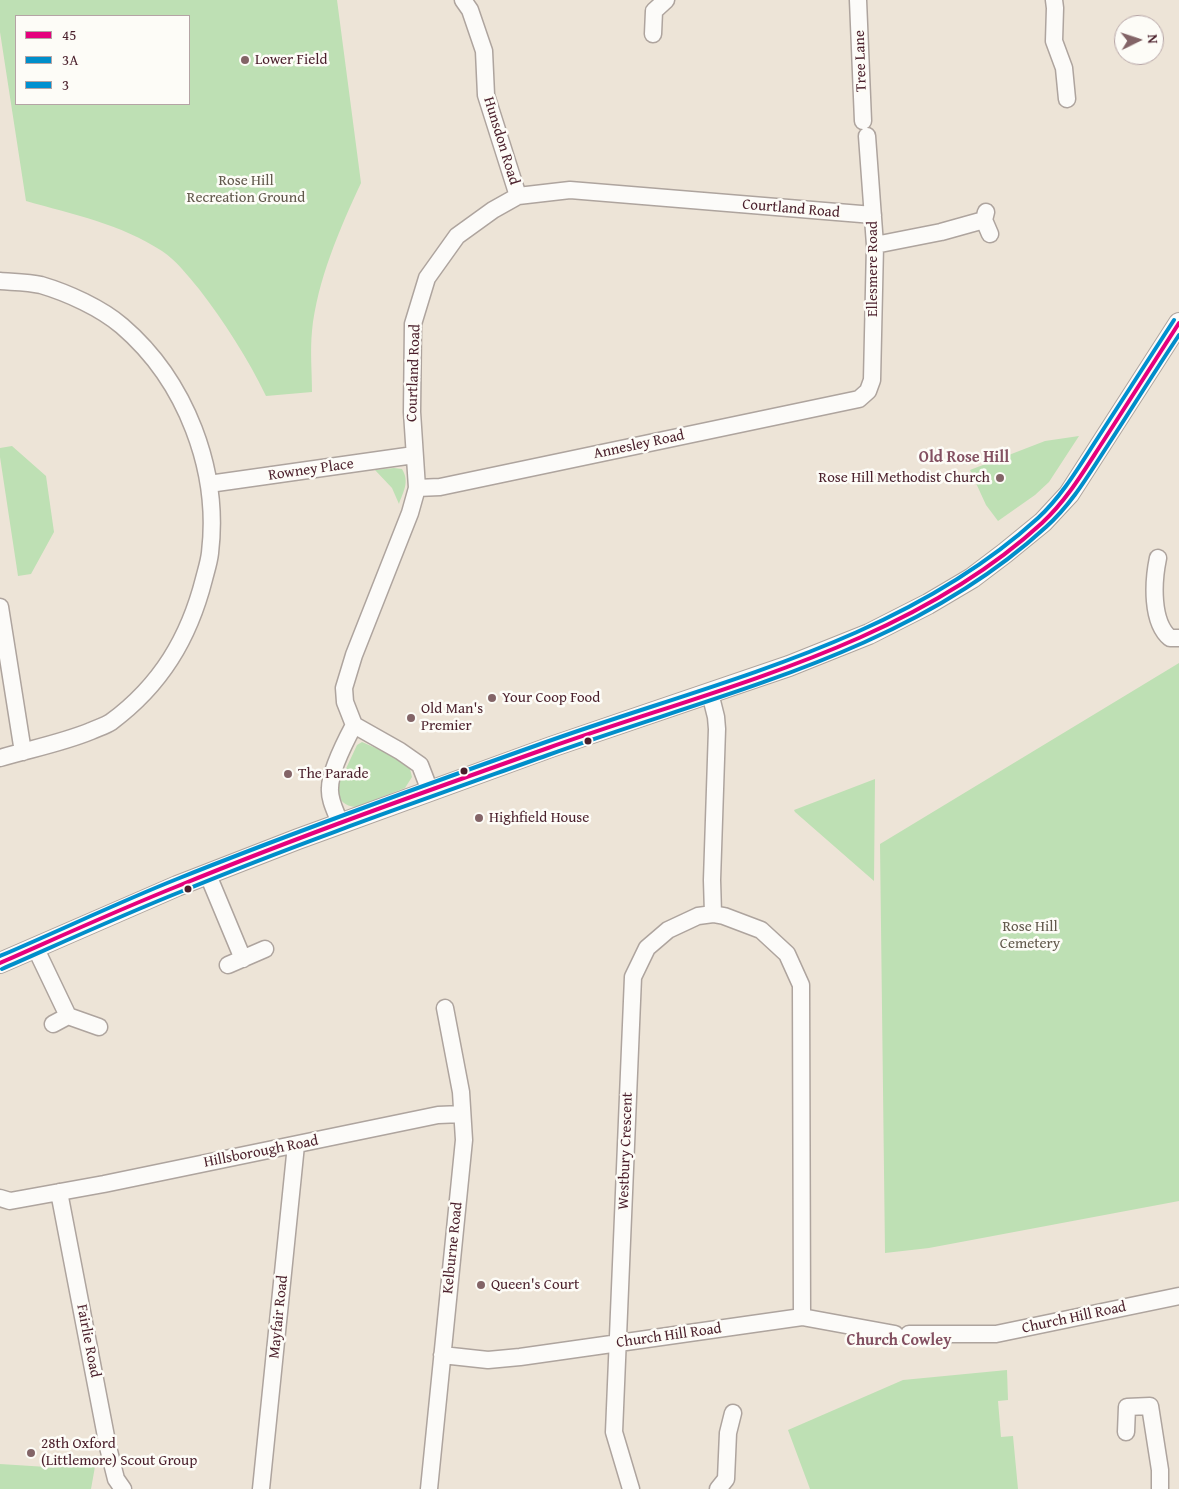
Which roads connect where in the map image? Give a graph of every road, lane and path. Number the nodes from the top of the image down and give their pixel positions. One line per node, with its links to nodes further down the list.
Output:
1 (463, 0): 8 (street, Hunsdon Road)
2 (666, 0): 5 (street)
3 (858, 0): 7 (street, Tree Lane)
4 (1054, 0): 6 (street)
5 (653, 34)
6 (1067, 99)
7 (865, 128): 9 (street, Ellesmere Road)
8 (518, 196): 9 (street, Courtland Road); 15 (street, Courtland Road)
9 (873, 215): 11 (street, Ellesmere Road)
10 (987, 222): 11 (street)
11 (875, 245): 14 (street, Ellesmere Road)
12 (0, 281): 16 (street)
13 (1179, 323): 21 (main road)
14 (860, 399): 17 (street, Annesley Road)
15 (414, 455): 16 (street, Rowney Place); 17 (street, Courtland Road)
16 (209, 484): 23 (street)
17 (417, 488): 22 (street, Courtland Road)
18 (1158, 558): 20 (street)
19 (0, 607): 23 (street)
20 (1179, 638)
21 (710, 693): 25 (main road); 28 (street)
22 (354, 725): 25 (street); 26 (street)
23 (22, 752): 24 (street)
24 (0, 758)
25 (430, 790): 26 (main road)
26 (340, 823): 27 (main road)
27 (208, 874): 29 (main road); 30 (street)
28 (713, 914): 41 (street); 42 (street, Westbury Crescent)
29 (36, 947): 31 (main road); 33 (street)
30 (265, 949)
31 (0, 963)
32 (445, 1008): 36 (street, Kelburne Road)
33 (68, 1016): 34 (street); 35 (street)
34 (53, 1024)
35 (99, 1027)
36 (462, 1114): 37 (street, Hillsborough Road); 43 (street, Kelburne Road)
37 (296, 1145): 38 (street, Hillsborough Road); 47 (street, Mayfair Road)
38 (59, 1192): 39 (street, Hillsborough Road); 46 (street, Fairlie Road)
39 (0, 1198)
40 (1179, 1296): 41 (street, Church Hill Road)
41 (802, 1317): 42 (street, Church Hill Road)
42 (618, 1343): 43 (street, Church Hill Road); 49 (street, Westbury Crescent)
43 (442, 1355): 48 (street, Kelburne Road)
44 (734, 1413): 50 (street)
45 (1126, 1432): 51 (street)
46 (123, 1489)
47 (261, 1489)
48 (428, 1489)
49 (631, 1489)
50 (718, 1489)
51 (1160, 1489)

